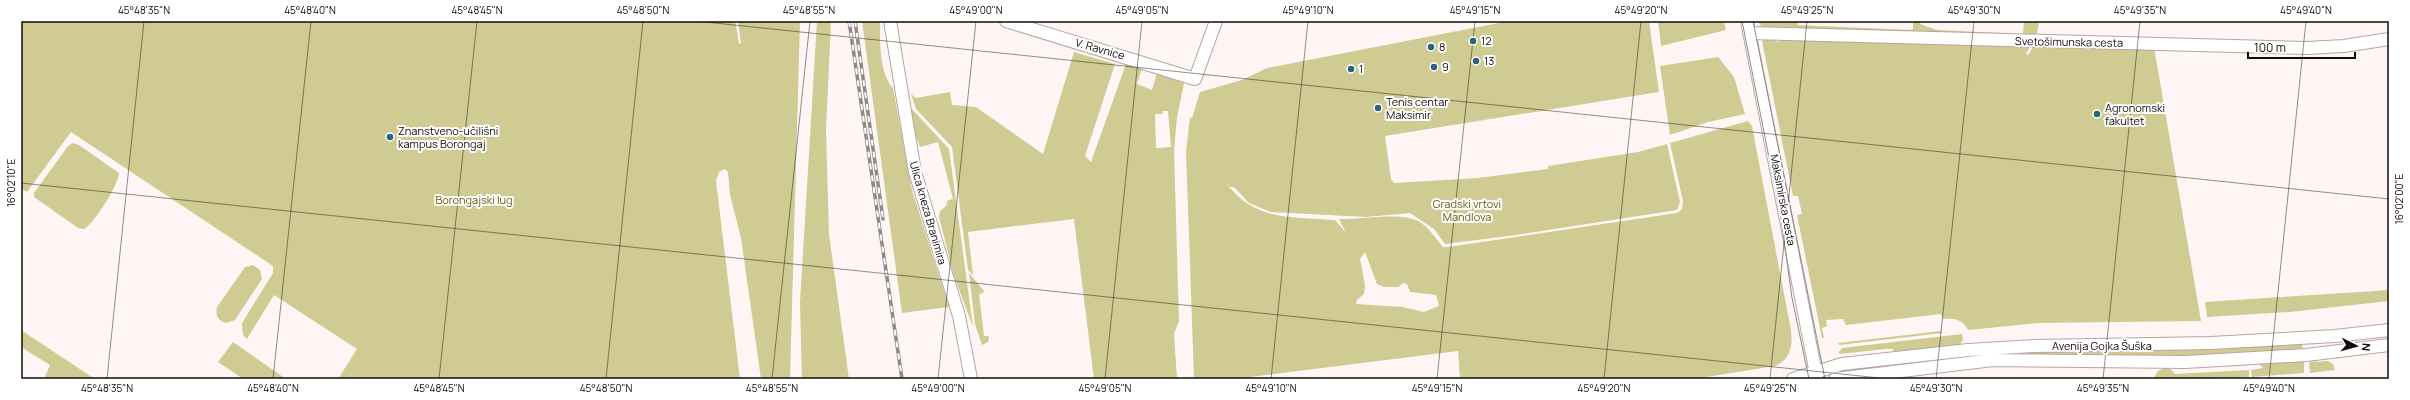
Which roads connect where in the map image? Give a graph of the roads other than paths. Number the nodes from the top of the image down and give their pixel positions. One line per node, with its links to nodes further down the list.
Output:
1 (890, 21): 9 (main road, Ulica kneza Branimira)
2 (1006, 21): 3 (main road, V. Ravnice)
3 (1216, 21)
4 (1748, 27): 5 (main road, Svetošimunska cesta); 8 (main road, Maksimirska cesta)
5 (2389, 39)
6 (2389, 330): 8 (main road, Avenija Gojka Šuška)
7 (2389, 345): 11 (main road, Avenija Gojka Šuška)
8 (1816, 376): 10 (main road, Avenija Gojka Šuška)
9 (972, 379)
10 (1793, 379)
11 (1835, 379)

